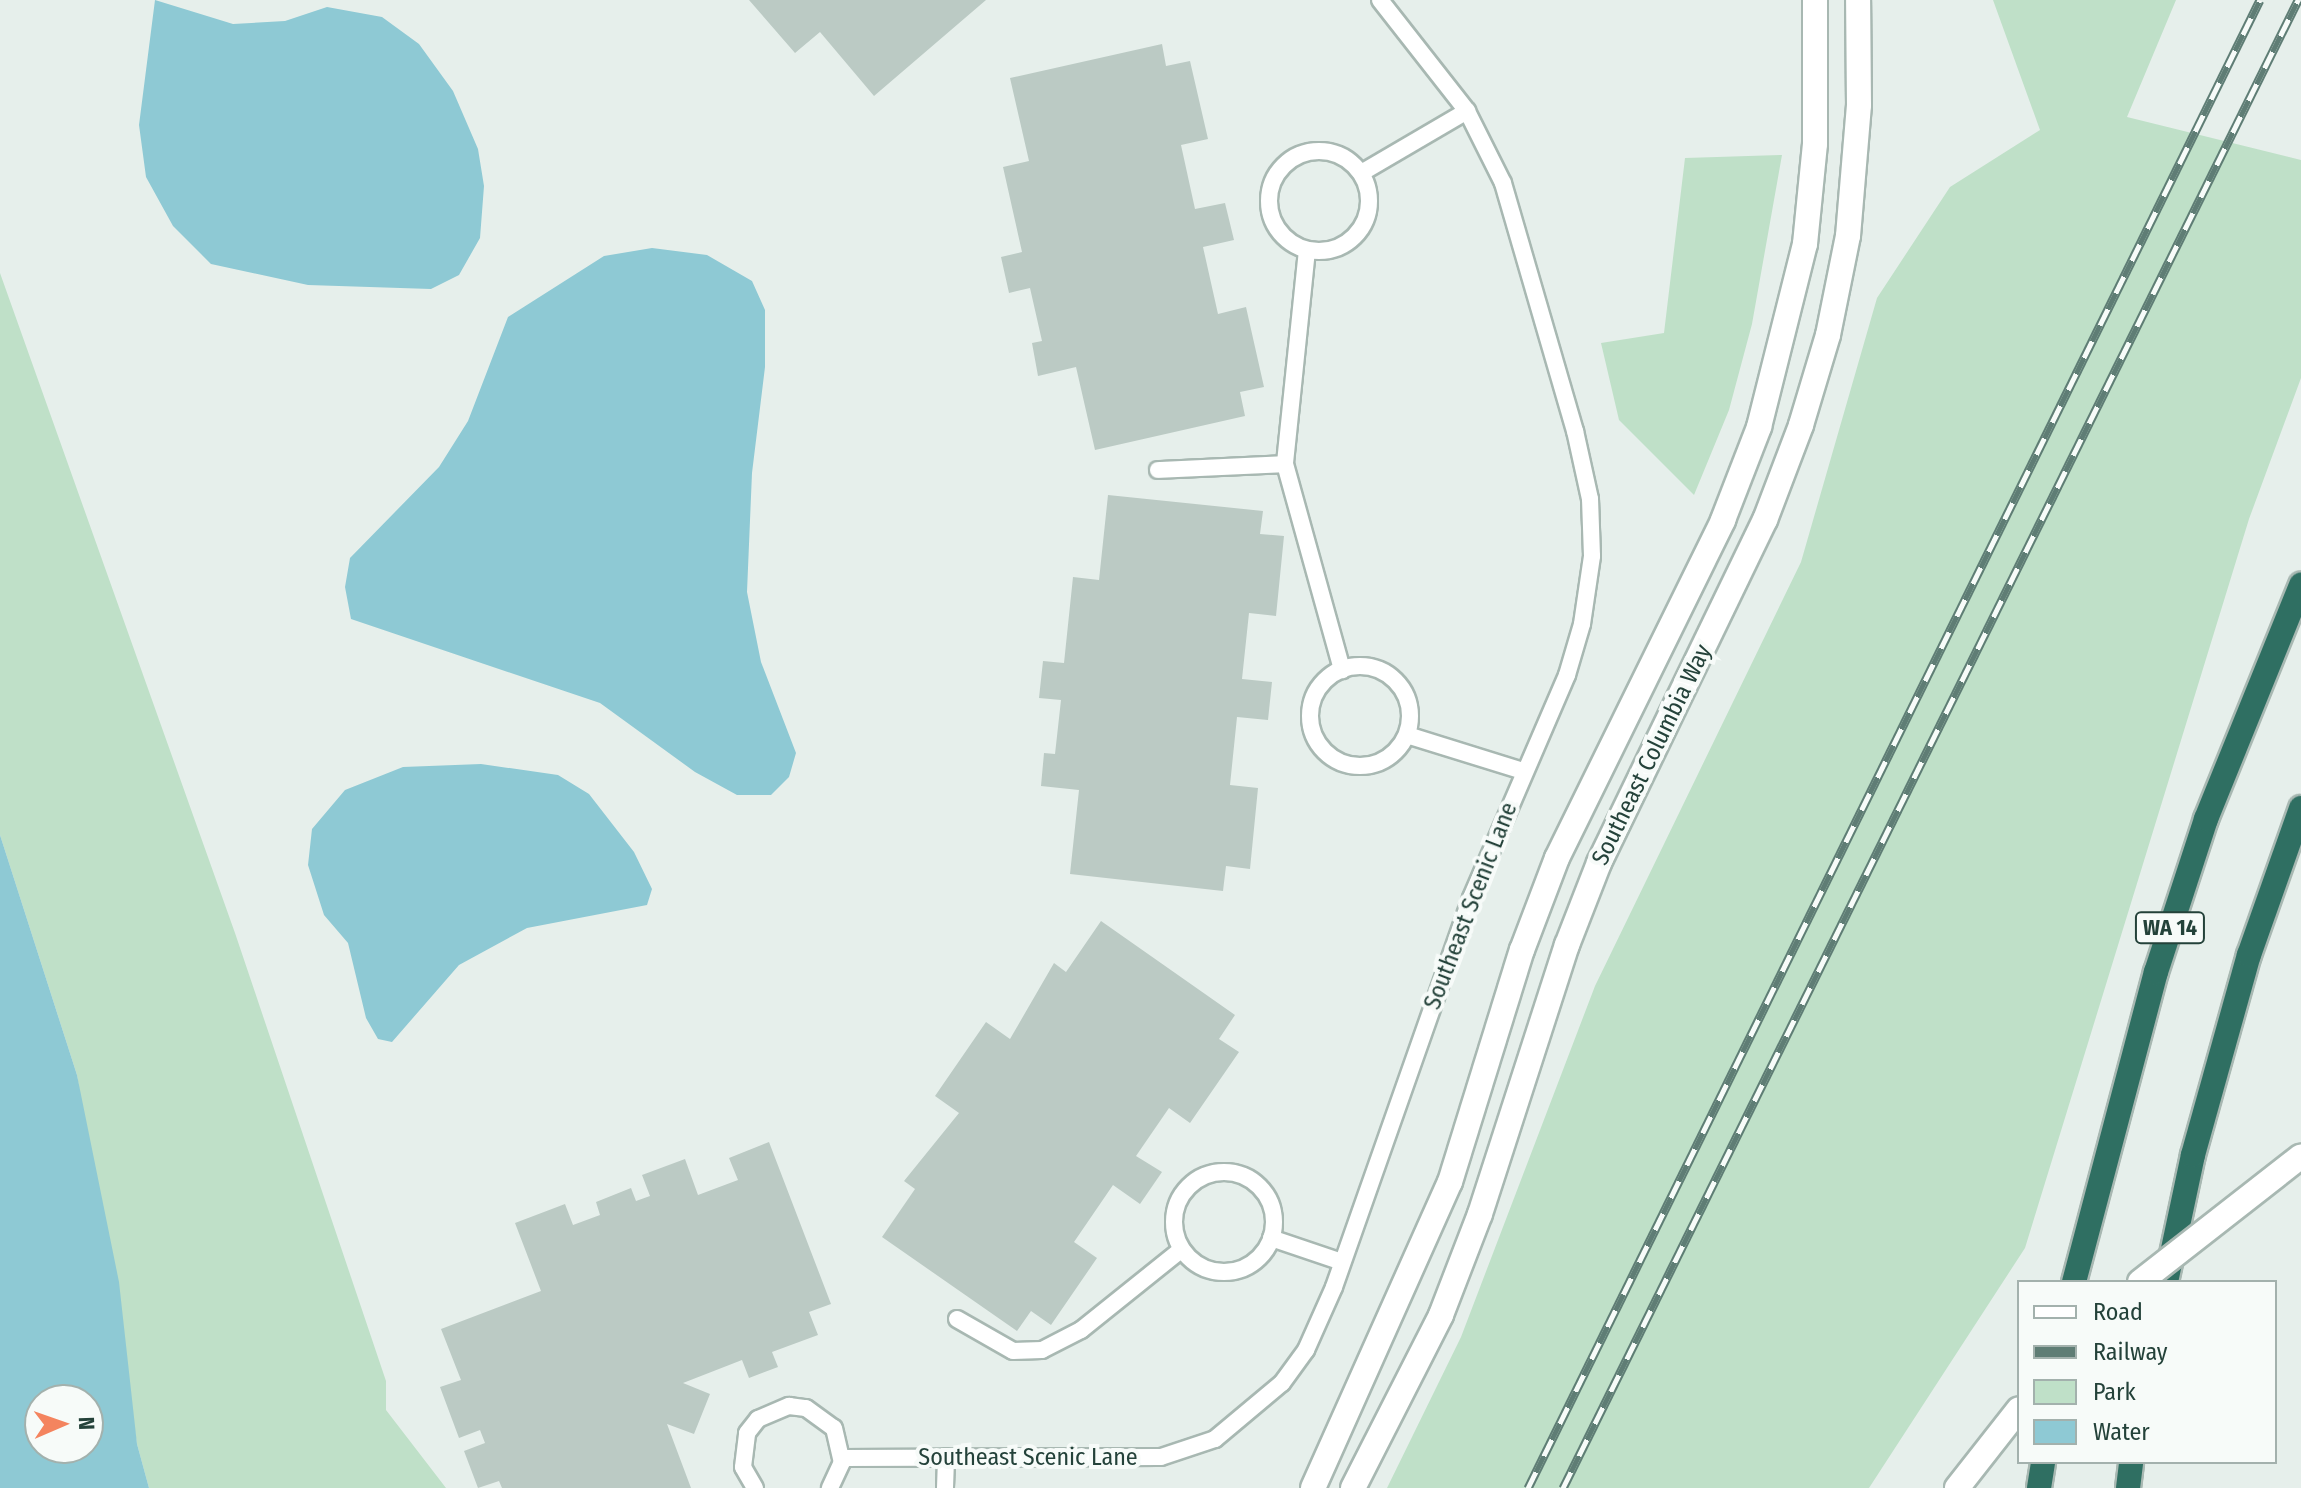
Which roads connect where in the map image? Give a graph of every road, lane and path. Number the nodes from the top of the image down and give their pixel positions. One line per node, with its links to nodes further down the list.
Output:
1 (1380, 0): 4 (lane, Southeast Scenic Lane)
2 (1815, 0): 30 (street, Southeast Columbia Way)
3 (1858, 0): 31 (street, Southeast Columbia Way)
4 (1467, 111): 5 (lane); 12 (lane, Southeast Scenic Lane)
5 (1361, 173): 6 (lane); 6 (lane)
6 (1307, 250): 7 (lane)
7 (1285, 464): 8 (lane); 10 (lane)
8 (1158, 470)
9 (2301, 585): 18 (highway, WA 14)
10 (1342, 670): 11 (lane); 11 (lane)
11 (1407, 735): 12 (lane)
12 (1523, 771): 17 (lane, Southeast Scenic Lane)
13 (2301, 808): 20 (highway)
14 (2301, 1156): 19 (street, bridge)
15 (1271, 1238): 16 (lane); 16 (lane); 17 (lane)
16 (1182, 1249): 21 (lane)
17 (1342, 1262): 23 (lane, Southeast Scenic Lane)
18 (2074, 1280)
19 (2143, 1280)
20 (2166, 1280)
21 (957, 1319)
22 (2017, 1412): 32 (street)
23 (946, 1457): 24 (lane, Southeast Scenic Lane); 29 (lane)
24 (842, 1458): 27 (lane); 28 (lane)
25 (2043, 1464): 33 (highway)
26 (2131, 1464): 34 (highway)
27 (755, 1488)
28 (830, 1488)
29 (945, 1488)
30 (1313, 1488)
31 (1353, 1488)
32 (1957, 1488)
33 (2039, 1488)
34 (2128, 1488)

